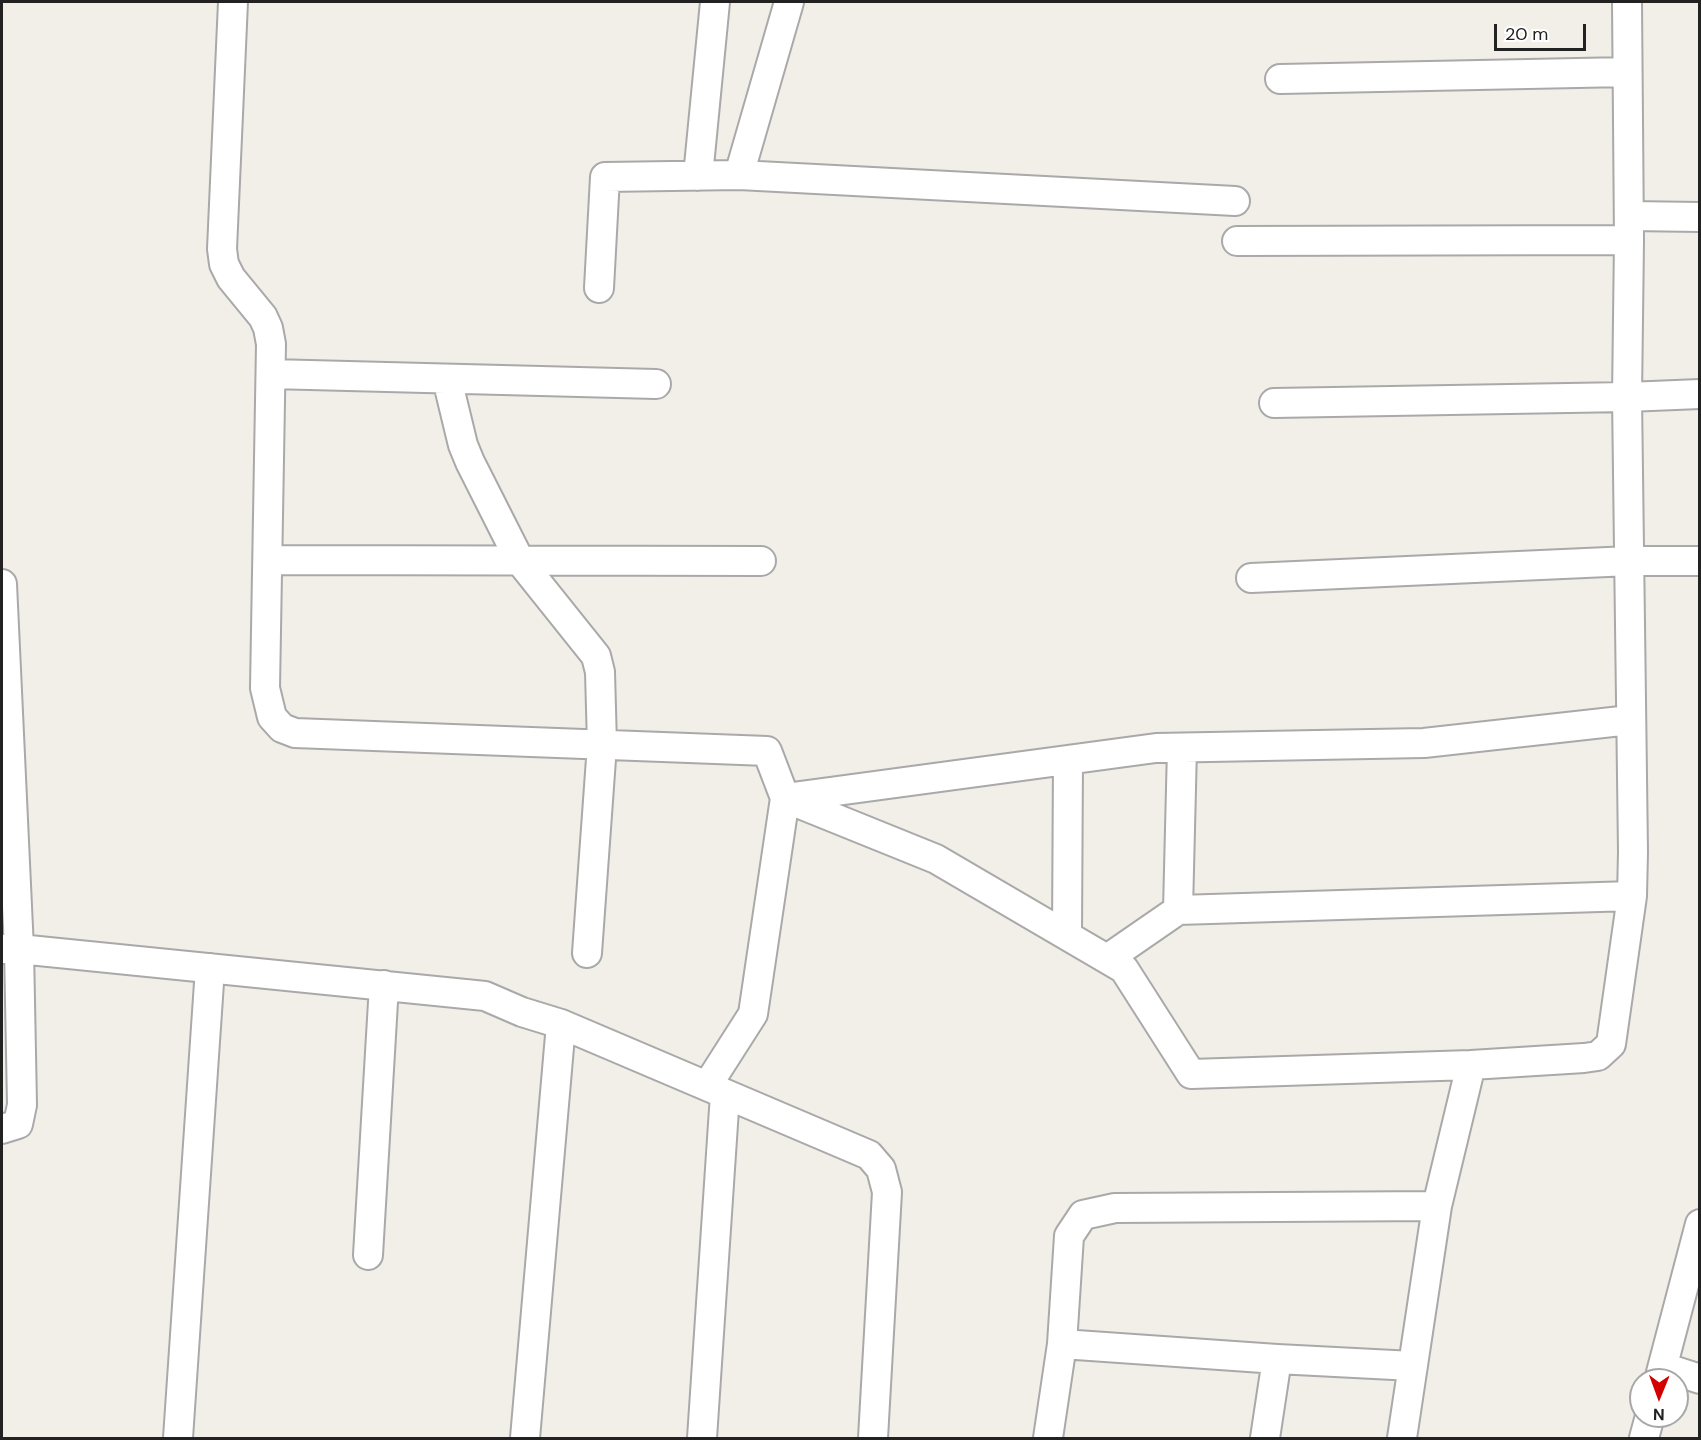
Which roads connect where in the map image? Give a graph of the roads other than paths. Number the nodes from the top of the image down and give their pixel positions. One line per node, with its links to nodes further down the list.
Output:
1 (233, 2): 14 (street)
2 (715, 2): 8 (street)
3 (789, 2): 7 (street)
4 (1627, 2): 5 (street)
5 (1628, 72): 6 (street); 11 (street)
6 (1280, 80)
7 (738, 175): 8 (street); 9 (street)
8 (698, 176): 13 (street)
9 (1235, 201)
10 (1700, 217): 11 (street)
11 (1629, 228): 12 (street); 18 (street)
12 (1237, 241)
13 (599, 288)
14 (271, 374): 15 (street); 20 (street)
15 (447, 379): 16 (street); 21 (street)
16 (656, 384)
17 (1700, 394): 18 (street)
18 (1627, 397): 19 (street); 23 (street)
19 (1274, 403)
20 (268, 560): 21 (street); 28 (street)
21 (520, 561): 22 (street); 28 (street)
22 (761, 561)
23 (1630, 561): 24 (street); 25 (street); 27 (street)
24 (1700, 561)
25 (1251, 578)
26 (2, 584): 35 (street)
27 (1630, 720): 29 (street); 32 (street)
28 (602, 745): 31 (street); 36 (street)
29 (1182, 748): 30 (street); 33 (street)
30 (1068, 760): 31 (street); 34 (street)
31 (785, 798): 34 (street); 42 (street)
32 (1632, 896): 33 (street); 41 (street)
33 (1178, 910): 37 (street)
34 (1067, 935): 37 (street)
35 (10, 949): 38 (street); 43 (street)
36 (587, 953)
37 (1107, 959): 41 (street)
38 (210, 968): 39 (street); 51 (street)
39 (384, 986): 40 (street); 46 (street)
40 (561, 1024): 42 (street); 52 (street)
41 (1471, 1065): 44 (street)
42 (716, 1090): 53 (street); 54 (street)
43 (2, 1129)
44 (1437, 1206): 47 (street); 49 (street)
45 (1700, 1224): 50 (street)
46 (368, 1255)
47 (1062, 1344): 48 (street); 55 (street)
48 (1277, 1359): 49 (street); 56 (street)
49 (1413, 1366): 57 (street)
50 (1662, 1368)
51 (178, 1438)
52 (525, 1438)
53 (702, 1438)
54 (873, 1438)
55 (1048, 1438)
56 (1264, 1438)
57 (1402, 1438)

